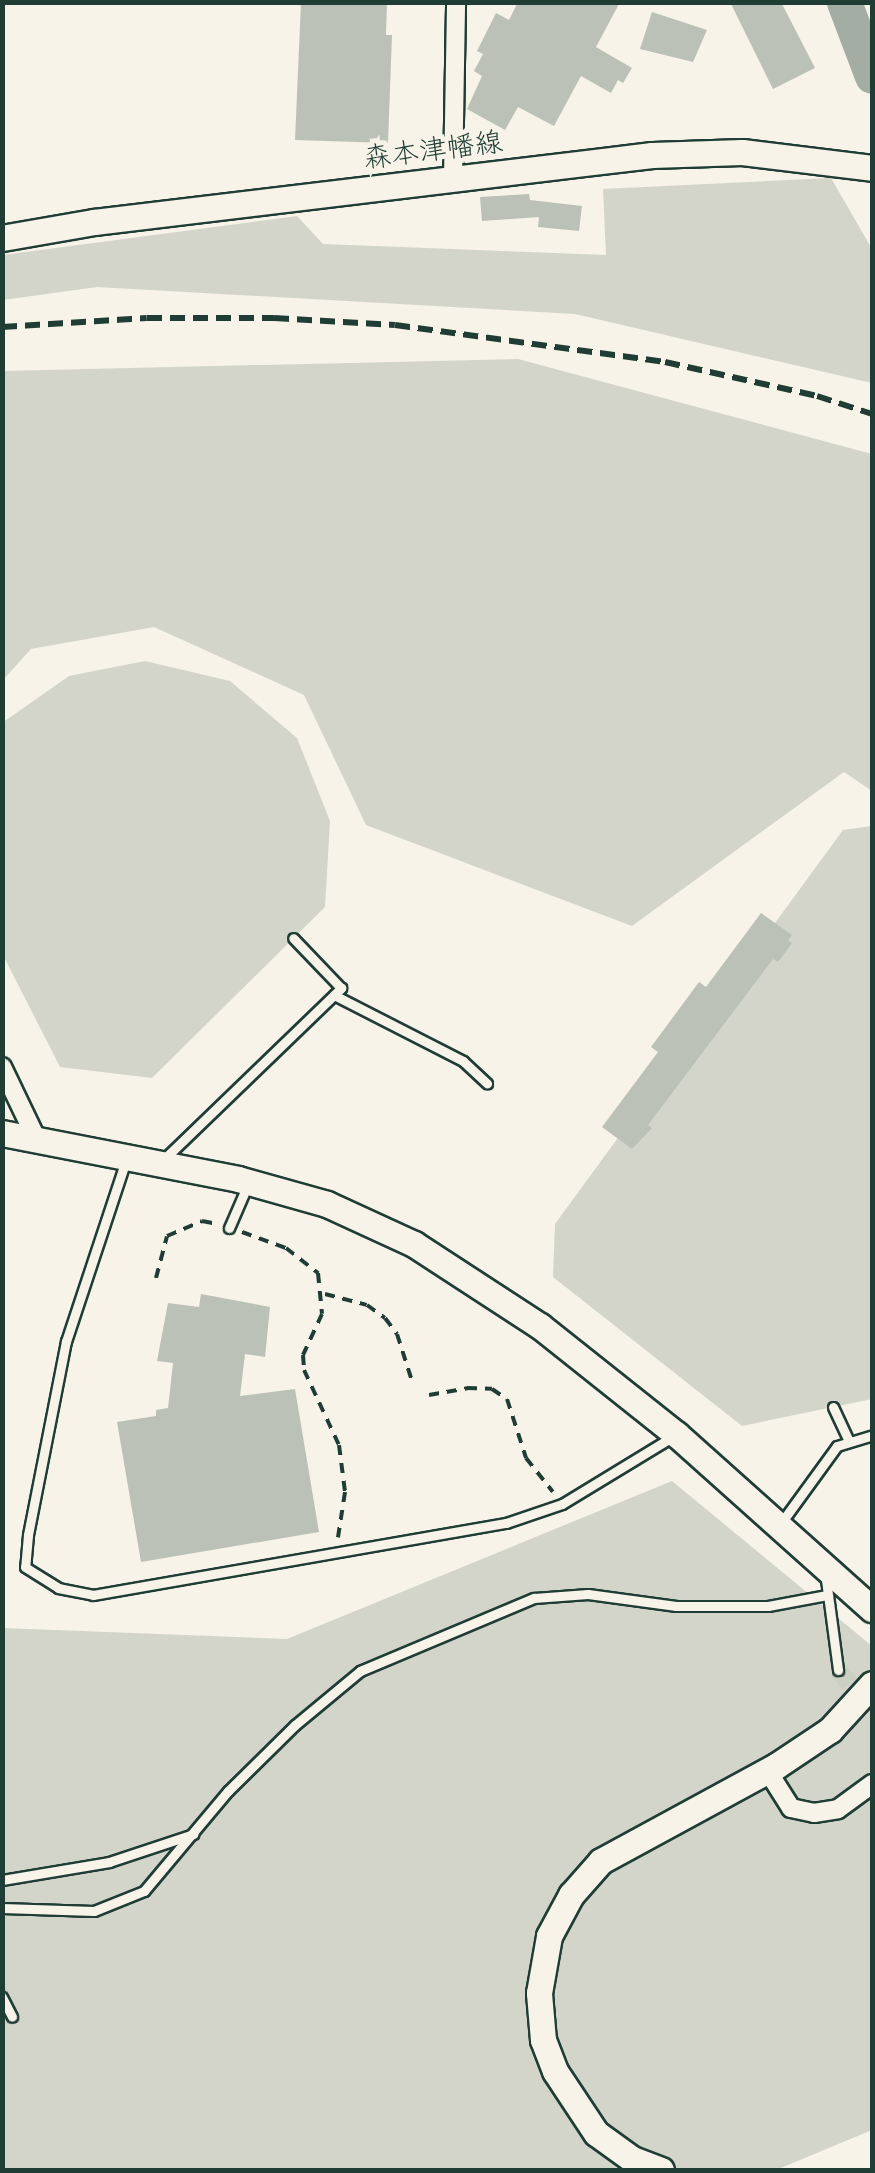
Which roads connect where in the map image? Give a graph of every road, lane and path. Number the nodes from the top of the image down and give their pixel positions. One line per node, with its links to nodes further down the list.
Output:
1 (456, 2): 3 (street)
2 (872, 168): 3 (street, 森本津幡線)
3 (453, 178): 4 (street, 森本津幡線)
4 (2, 238)
5 (294, 938): 6 (lane)
6 (334, 995): 8 (lane); 12 (lane)
7 (2, 1067): 10 (street)
8 (487, 1083)
9 (2, 1133): 10 (street)
10 (36, 1138): 11 (street)
11 (128, 1156): 12 (street); 25 (lane)
12 (161, 1162): 13 (street)
13 (249, 1182): 14 (lane); 20 (street)
14 (229, 1228): 15 (path); 16 (path)
15 (156, 1278)
16 (323, 1294): 17 (path); 25 (path)
17 (412, 1381)
18 (429, 1394): 23 (path)
19 (834, 1406): 22 (lane)
20 (676, 1434): 23 (lane); 24 (street)
21 (872, 1435): 22 (lane)
22 (849, 1442): 24 (lane)
23 (562, 1504): 25 (lane)
24 (780, 1525): 26 (street)
25 (341, 1551)
26 (825, 1564): 27 (lane); 28 (street)
27 (827, 1595): 29 (lane); 33 (lane)
28 (872, 1610)
29 (838, 1670)
30 (872, 1684): 31 (street)
31 (767, 1770): 32 (street); 38 (street)
32 (872, 1784)
33 (196, 1833): 34 (lane); 35 (lane)
34 (2, 1880)
35 (2, 1908)
36 (2, 1997): 37 (lane)
37 (12, 2018)
38 (661, 2170)

